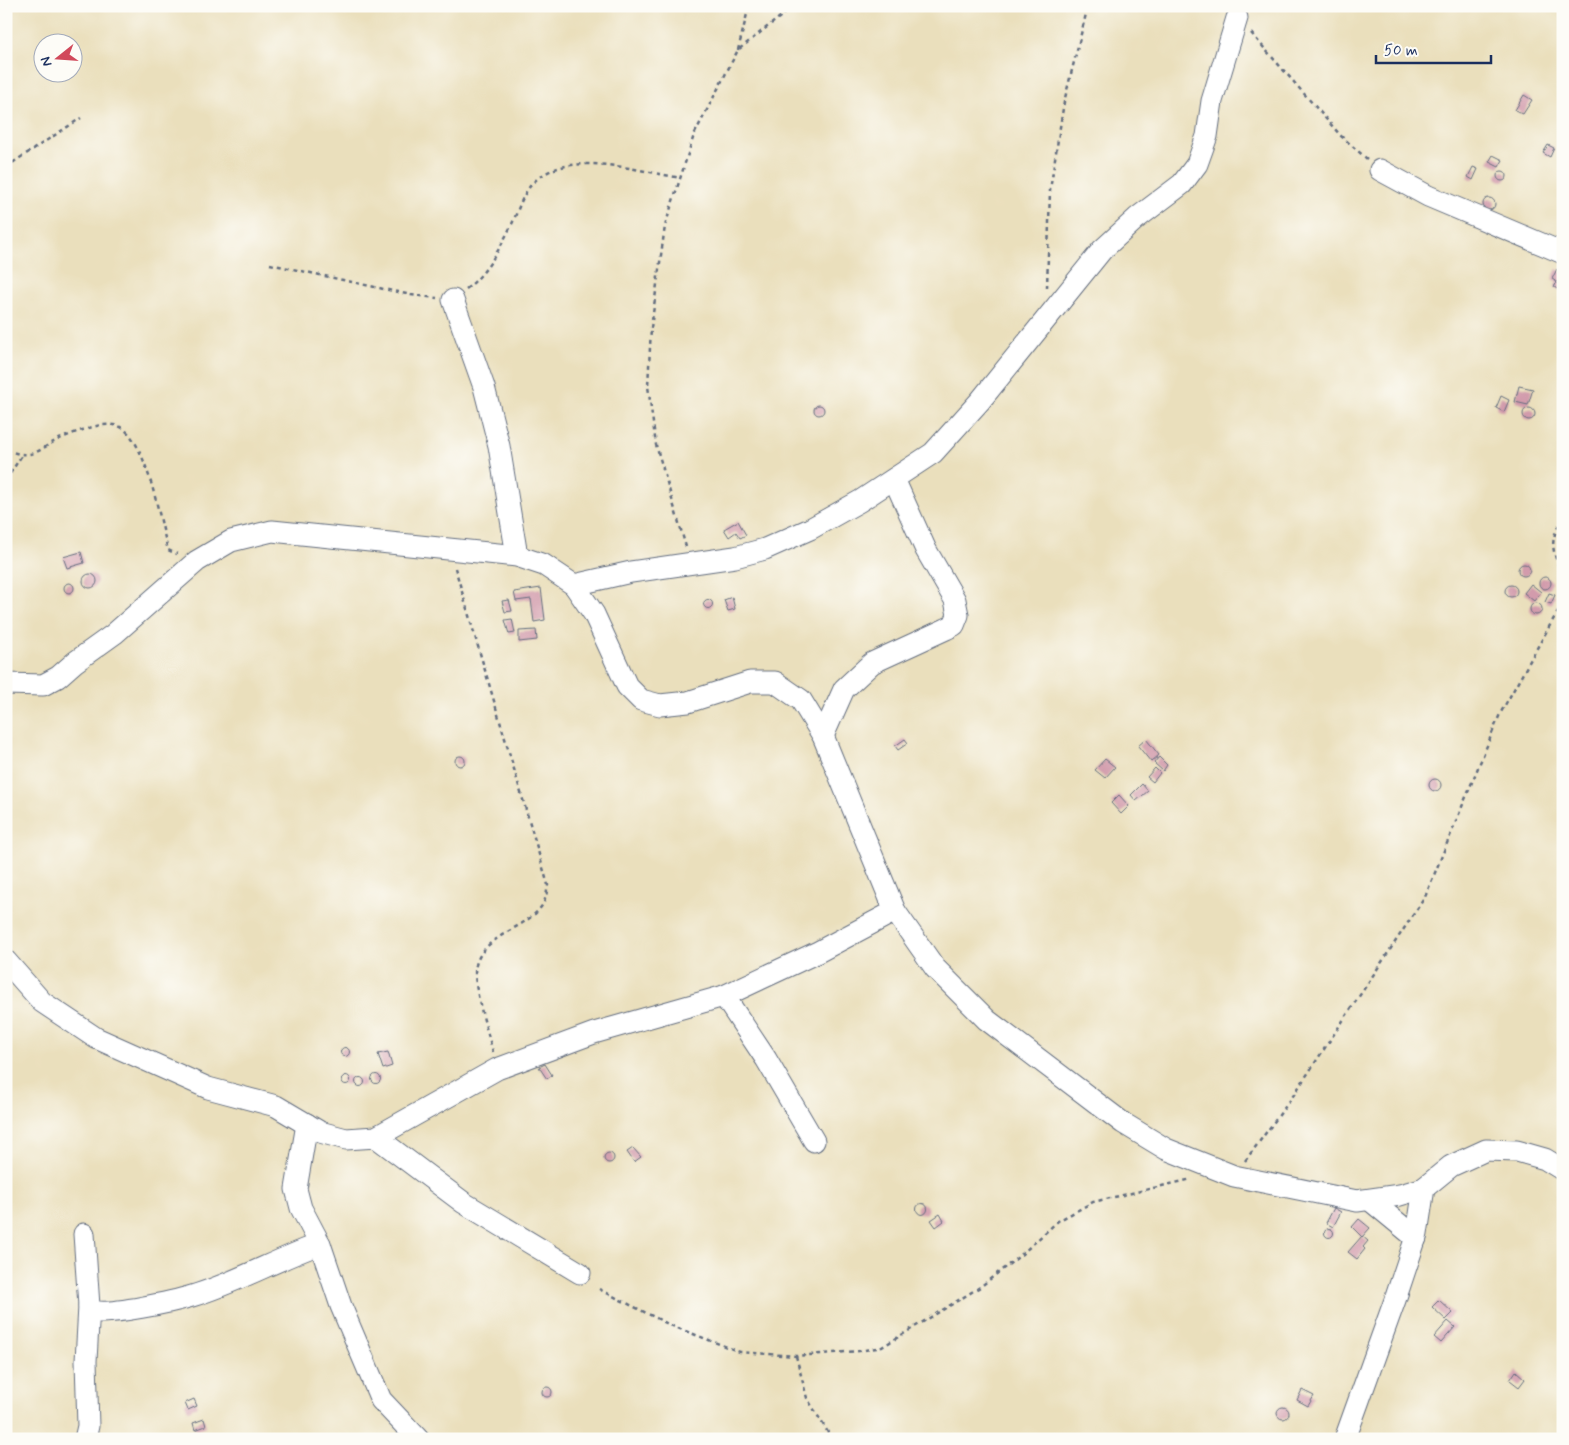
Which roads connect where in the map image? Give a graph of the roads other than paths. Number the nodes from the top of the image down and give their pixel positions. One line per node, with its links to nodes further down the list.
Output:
1 (1236, 18): 5 (street)
2 (1380, 170): 3 (street)
3 (1563, 253)
4 (453, 300): 6 (street)
5 (894, 479): 7 (street); 9 (street)
6 (517, 556): 7 (street); 8 (street)
7 (574, 585): 9 (street)
8 (6, 684)
9 (823, 736): 10 (street)
10 (894, 911): 12 (street); 18 (street)
11 (6, 961): 13 (street)
12 (724, 996): 14 (street); 15 (street)
13 (307, 1124): 14 (street); 21 (street)
14 (376, 1137): 22 (street)
15 (814, 1141)
16 (1563, 1170): 17 (street)
17 (1424, 1188): 18 (street); 20 (street)
18 (1371, 1200): 20 (street)
19 (84, 1234): 23 (street)
20 (1416, 1238): 26 (street)
21 (320, 1244): 23 (street); 25 (street)
22 (580, 1273)
23 (89, 1306): 24 (street)
24 (85, 1439)
25 (418, 1439)
26 (1344, 1439)

